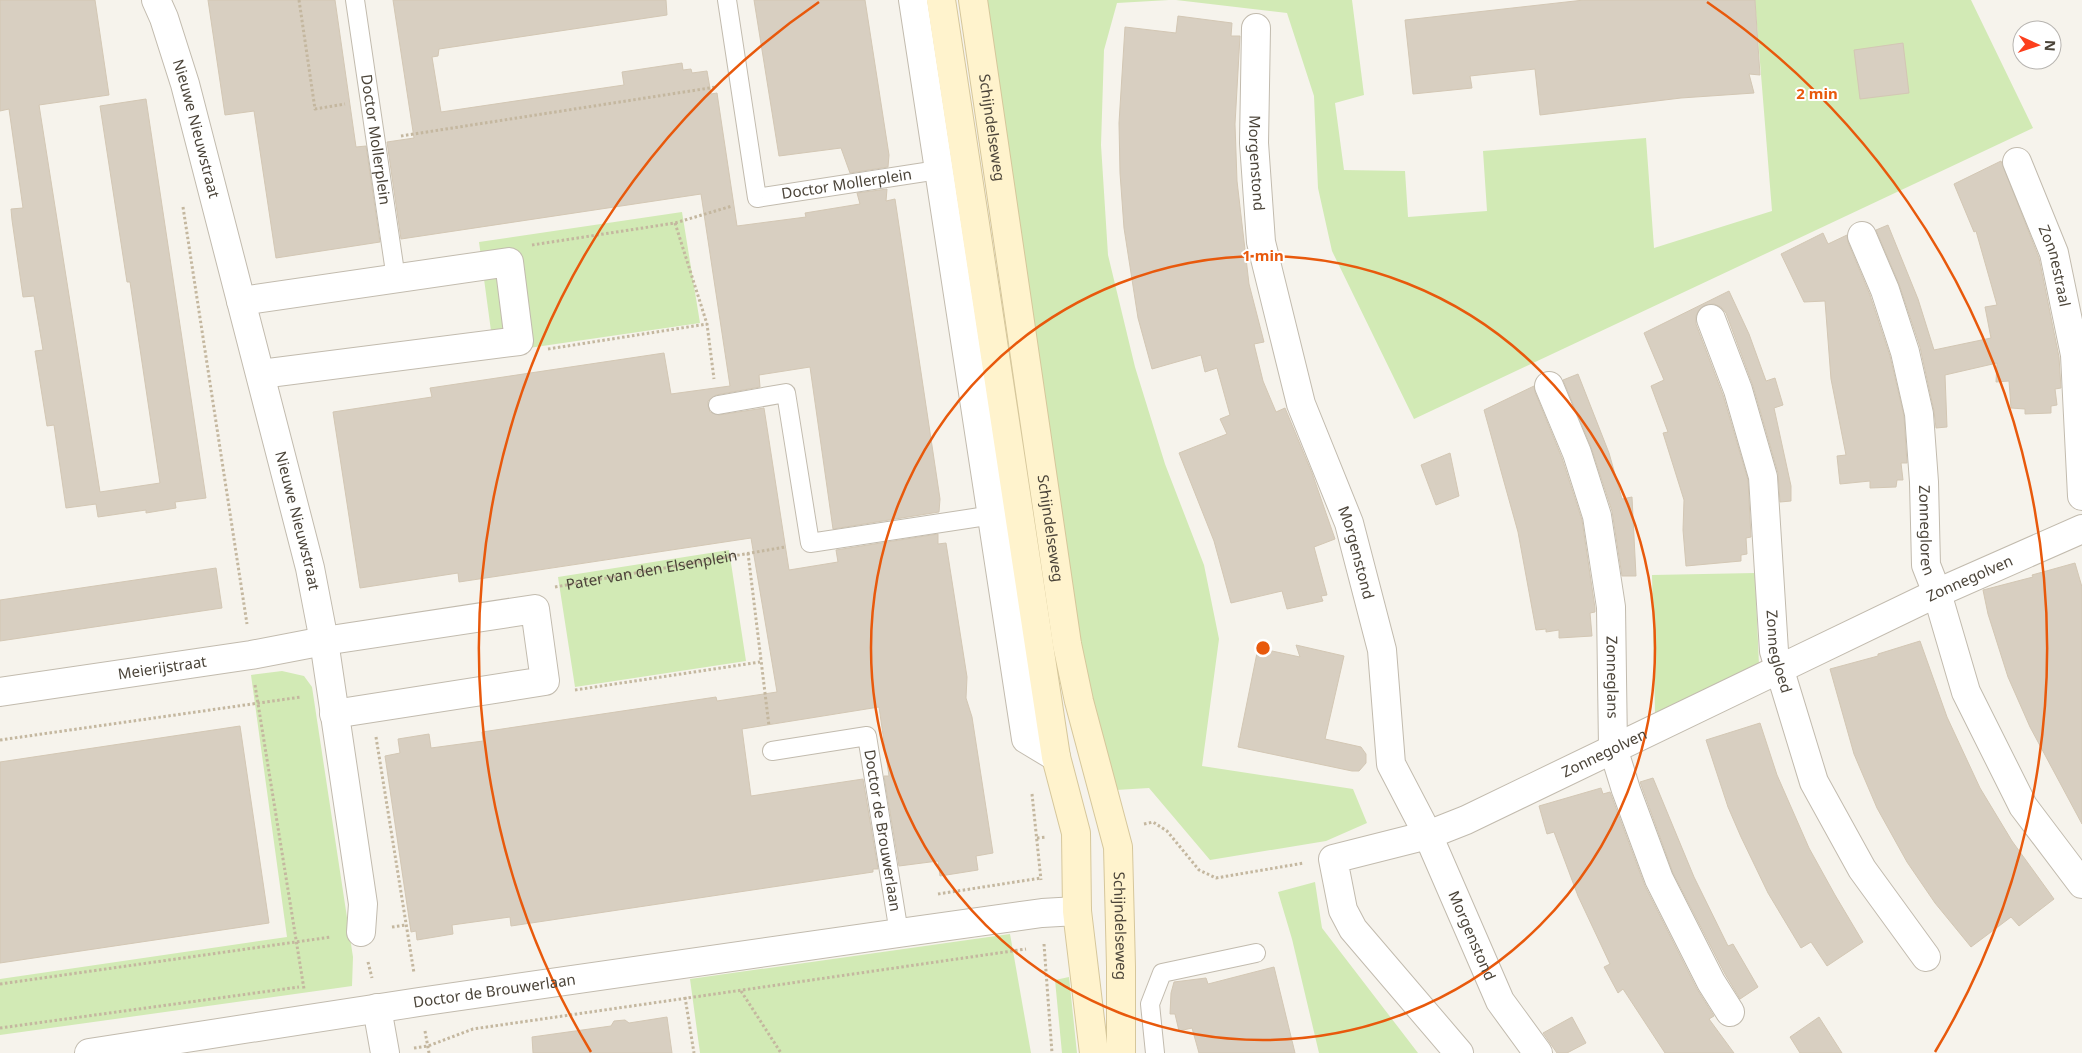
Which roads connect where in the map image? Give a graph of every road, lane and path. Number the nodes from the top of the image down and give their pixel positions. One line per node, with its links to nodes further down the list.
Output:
1 (156, 0): 20 (street, Nieuwe Nieuwstraat)
2 (300, 0): 10 (path)
3 (355, 0): 10 (lane, Doctor Mollerplein)
4 (727, 0): 9 (lane)
5 (913, 0): 13 (street)
6 (942, 0): 46 (main road, Schijndelseweg)
7 (973, 0): 47 (main road, Schijndelseweg)
8 (1256, 28): 49 (street, Morgenstond)
9 (740, 83): 11 (path); 14 (lane)
10 (370, 100): 11 (lane, Doctor Mollerplein)
11 (376, 140): 19 (lane, Doctor Mollerplein)
12 (2017, 162): 27 (street, Zonnestraal)
13 (938, 170): 14 (lane, Doctor Mollerplein); 28 (street)
14 (757, 198): 16 (path)
15 (182, 204): 35 (path)
16 (675, 223): 18 (path); 22 (path)
17 (1862, 236): 32 (street, Zonnegloren)
18 (509, 262): 19 (street); 23 (street)
19 (396, 278): 20 (street)
20 (241, 301): 24 (street, Nieuwe Nieuwstraat)
21 (1711, 318): 37 (street, Zonnegloed)
22 (707, 324): 23 (path); 26 (path)
23 (519, 341): 24 (street)
24 (261, 374): 34 (street, Nieuwe Nieuwstraat)
25 (1549, 386): 44 (street, Zonneglans)
26 (718, 405): 30 (lane)
27 (2082, 496)
28 (993, 515): 30 (lane); 46 (street)
29 (2082, 529): 32 (street, Zonnegolven)
30 (810, 543): 31 (path, Pater van den Elsenplein)
31 (748, 553): 33 (path, Pater van den Elsenplein); 36 (path, Pater van den Elsenplein)
32 (1937, 593): 37 (street, Zonnegolven); 52 (street, Zonnegloren)
33 (535, 609): 34 (street); 38 (street)
34 (324, 640): 35 (street, Meierijstraat); 41 (street, Nieuwe Nieuwstraat)
35 (251, 655): 39 (street, Meierijstraat); 40 (path)
36 (760, 662): 38 (path); 45 (path, Pater van den Elsenplein)
37 (1779, 670): 44 (street, Zonnegolven); 60 (street, Zonnegloed)
38 (545, 681): 42 (street)
39 (0, 692)
40 (256, 702): 41 (path); 43 (path); 57 (path)
41 (333, 704): 42 (street); 55 (street, Nieuwe Nieuwstraat)
42 (372, 710): 54 (path)
43 (0, 740)
44 (1612, 748): 49 (street, Zonnegolven); 67 (street, Zonneglans)
45 (772, 751): 56 (lane, Doctor de Brouwerlaan)
46 (1056, 757): 48 (main road, Schijndelseweg)
47 (1114, 828): 51 (path); 61 (main road, Schijndelseweg)
48 (1076, 833): 50 (path); 53 (main road, Schijndelseweg)
49 (1428, 835): 51 (street, Zonnegolven); 79 (street, Morgenstond)
50 (1037, 838)
51 (1333, 859): 78 (street)
52 (2082, 884)
53 (1077, 911): 56 (street, Doctor de Brouwerlaan); 61 (main road); 75 (main road, Schijndelseweg)
54 (406, 925): 55 (path); 65 (path)
55 (361, 932): 57 (path); 66 (path)
56 (899, 933): 65 (street, Doctor de Brouwerlaan)
57 (297, 943): 62 (path); 68 (path)
58 (1044, 946): 63 (path)
59 (1256, 953): 77 (lane)
60 (1926, 957)
61 (1121, 967): 76 (main road, Schijndelseweg)
62 (0, 984)
63 (741, 991): 64 (path); 74 (path)
64 (685, 997): 69 (path); 73 (path)
65 (419, 1002): 66 (street, Doctor de Brouwerlaan); 69 (path)
66 (377, 1008): 68 (street, Doctor de Brouwerlaan); 70 (street)
67 (1730, 1012)
68 (308, 1019): 71 (street, Doctor de Brouwerlaan)
69 (428, 1046): 70 (path); 72 (path)
70 (397, 1051)
71 (89, 1053)
72 (430, 1053)
73 (694, 1053)
74 (781, 1053)
75 (1094, 1053)
76 (1121, 1053)
77 (1154, 1053)
78 (1459, 1053)
79 (1538, 1053)

